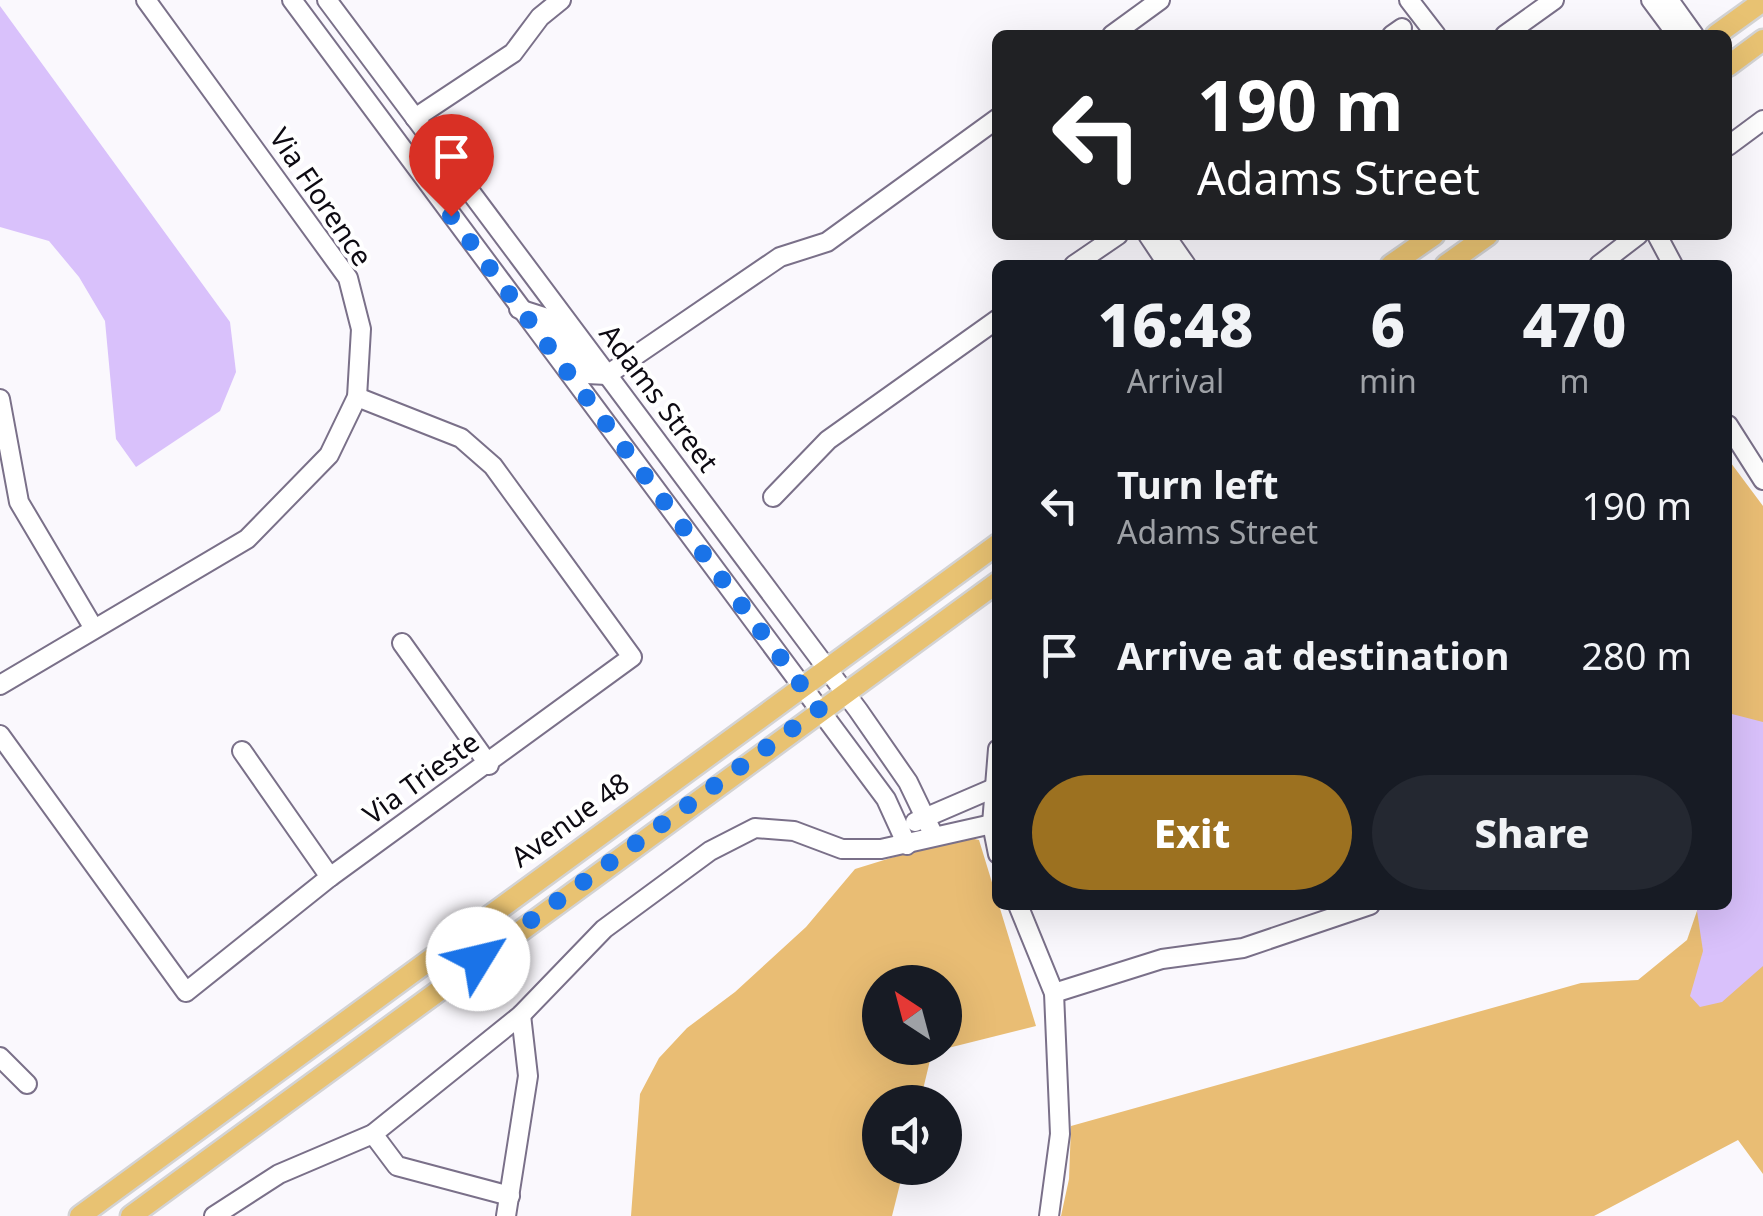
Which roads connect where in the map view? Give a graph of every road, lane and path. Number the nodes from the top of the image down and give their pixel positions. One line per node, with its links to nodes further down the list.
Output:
1 (292, 0): 32 (street, Adams Street)
2 (327, 0): 20 (street, Adams Street)
3 (561, 0): 20 (street)
4 (1160, 0): 11 (street)
5 (1409, 0): 12 (street)
6 (1554, 0): 13 (street)
7 (1651, 0): 14 (street)
8 (1669, 0): 15 (street)
9 (1763, 2): 16 (main road)
10 (154, 3): 35 (street, Via Florence)
11 (1119, 30)
12 (1432, 30)
13 (1512, 30)
14 (1673, 30)
15 (1690, 30)
16 (1723, 30)
17 (1763, 40): 18 (main road); 19 (main road)
18 (1732, 51)
19 (1732, 63)
20 (415, 118): 34 (street, Adams Street)
21 (1763, 120): 23 (street)
22 (992, 122): 34 (street)
23 (1732, 143)
24 (1111, 240): 28 (street)
25 (1427, 240): 29 (main road)
26 (1481, 240): 30 (main road)
27 (1632, 240): 31 (street)
28 (1081, 260)
29 (1398, 260)
30 (1453, 260)
31 (1606, 260)
32 (519, 309): 34 (street); 46 (street, Adams Street)
33 (992, 323): 39 (street)
34 (607, 375): 44 (street, Adams Street)
35 (357, 397): 42 (street, Via Florence); 51 (street, Via Trieste)
36 (0, 399): 42 (street)
37 (1732, 431): 38 (street)
38 (1763, 480)
39 (772, 497)
40 (992, 548): 44 (main road, Avenue 48)
41 (992, 586): 47 (main road, Avenue 48)
42 (93, 627): 45 (street, Via Florence)
43 (402, 643): 51 (street)
44 (825, 667): 46 (main road, Avenue 48); 47 (street, Adams Street)
45 (0, 685)
46 (800, 685): 48 (street, Adams Street); 66 (main road, Avenue 48)
47 (844, 692): 48 (main road, Avenue 48); 53 (street, Adams Street)
48 (819, 709): 56 (street, Adams Street); 67 (main road, Avenue 48)
49 (0, 735): 57 (street, Via Trieste)
50 (242, 751): 57 (street)
51 (488, 765): 57 (street, Via Trieste)
52 (992, 789): 53 (street)
53 (925, 816): 55 (street, Adams Street); 56 (street)
54 (992, 824): 55 (street)
55 (934, 836): 56 (street)
56 (904, 838): 61 (street)
57 (330, 877)
58 (1020, 910): 60 (street)
59 (1355, 910): 60 (street)
60 (1054, 993): 70 (street)
61 (521, 1014): 64 (street); 65 (street)
62 (0, 1058): 63 (street)
63 (27, 1084)
64 (373, 1134): 65 (street); 68 (street)
65 (510, 1196): 69 (street)
66 (80, 1216)
67 (130, 1216)
68 (214, 1216)
69 (506, 1216)
70 (1049, 1216)

